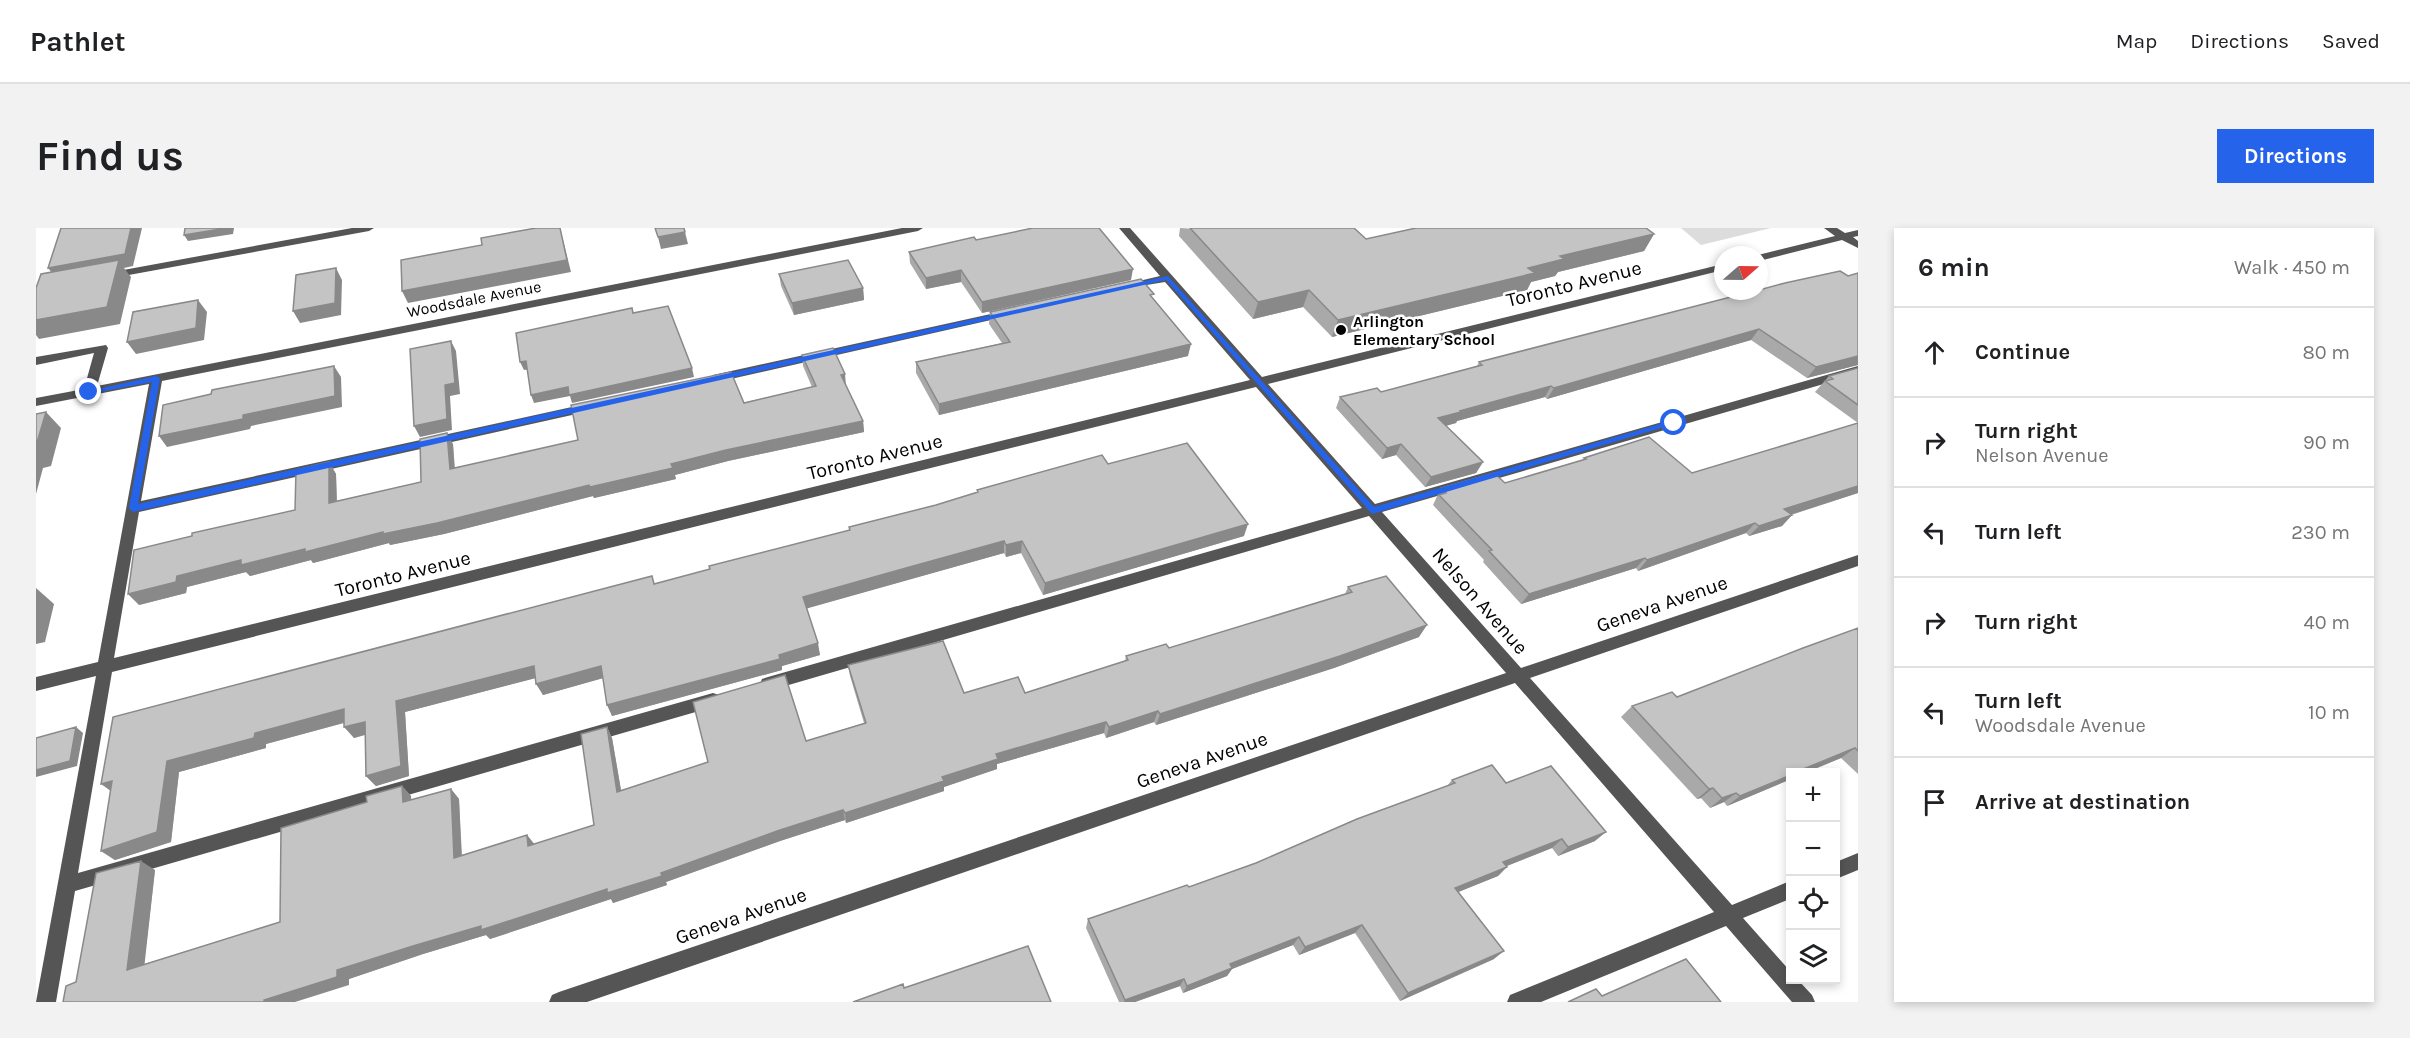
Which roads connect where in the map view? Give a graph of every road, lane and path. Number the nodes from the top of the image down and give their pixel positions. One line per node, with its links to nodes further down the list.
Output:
1 (369, 228): 10 (street)
2 (918, 228): 16 (street, Woodsdale Avenue)
3 (1124, 228): 11 (street, Nelson Avenue)
4 (1829, 228): 6 (street)
5 (1858, 233): 6 (street)
6 (1844, 237): 7 (street); 8 (street)
7 (1858, 245)
8 (1768, 256)
9 (1714, 269): 18 (street, Toronto Avenue)
10 (93, 278)
11 (1168, 278): 12 (street); 18 (street, Nelson Avenue)
12 (1110, 291)
13 (1017, 312): 17 (street)
14 (36, 361): 19 (street)
15 (1858, 370): 23 (street)
16 (156, 378): 19 (street, Woodsdale Avenue); 22 (street)
17 (703, 381)
18 (1260, 382): 23 (street, Nelson Avenue); 25 (street, Toronto Avenue)
19 (89, 392): 20 (street, Woodsdale Avenue)
20 (36, 402)
21 (598, 405): 22 (street)
22 (133, 508): 25 (street)
23 (1372, 511): 26 (street, Nelson Avenue); 28 (street)
24 (1858, 560): 26 (street, Geneva Avenue)
25 (105, 668): 27 (street, Toronto Avenue); 32 (street)
26 (1518, 677): 34 (street, Nelson Avenue); 36 (street, Geneva Avenue)
27 (36, 684)
28 (754, 688)
29 (731, 695): 32 (street)
30 (1858, 861): 31 (street)
31 (1840, 868)
32 (66, 885): 35 (street)
33 (1786, 892): 34 (street)
34 (1729, 917): 37 (street); 38 (street, Nelson Avenue)
35 (46, 1002)
36 (559, 1002)
37 (1516, 1002)
38 (1805, 1002)

